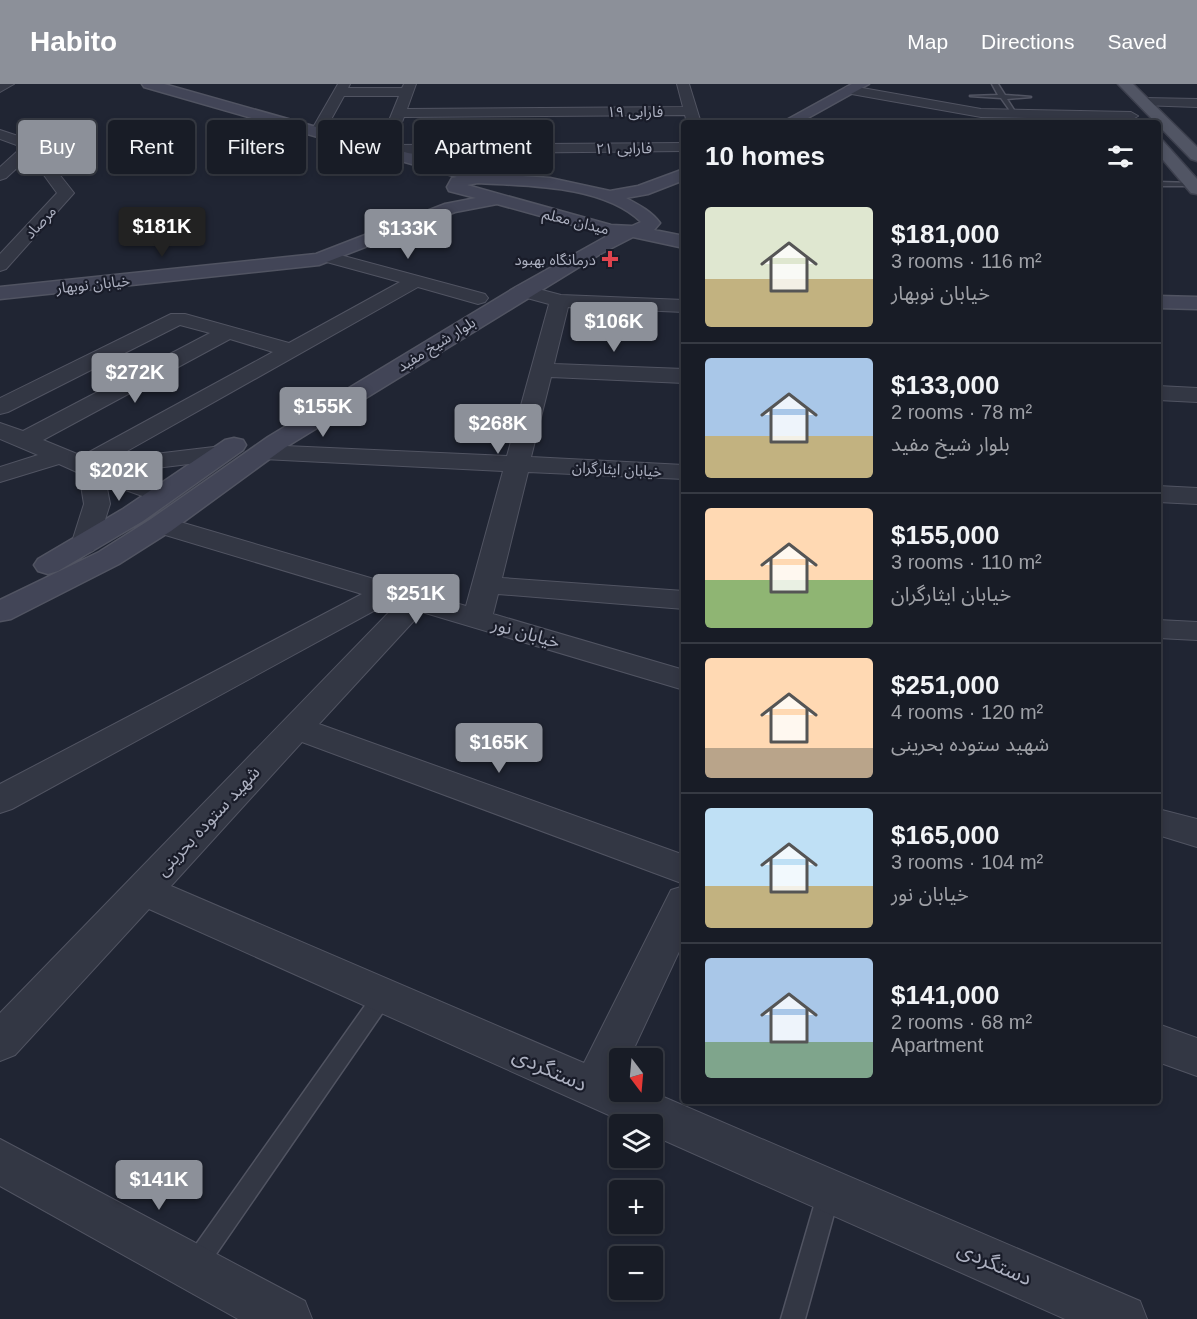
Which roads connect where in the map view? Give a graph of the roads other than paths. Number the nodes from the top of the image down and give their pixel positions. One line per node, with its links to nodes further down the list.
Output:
1 (8, 84): 7 (street)
2 (683, 84): 21 (street)
3 (994, 84): 13 (lane)
4 (1125, 84): 16 (main road)
5 (159, 85): 27 (street)
6 (857, 87): 22 (street); 26 (street)
7 (0, 88)
8 (133, 88): 42 (street)
9 (342, 88): 10 (street); 24 (street)
10 (410, 93): 18 (street)
11 (973, 96): 13 (lane)
12 (536, 97): 19 (street)
13 (1002, 97): 14 (lane); 20 (lane)
14 (1028, 97)
15 (1115, 100): 23 (main road)
16 (1145, 102): 17 (street); 34 (main road)
17 (1197, 103)
18 (399, 112): 19 (street, فارابی ۱۹); 25 (street)
19 (535, 112): 21 (street, فارابی ۱۹)
20 (1013, 113): 22 (street); 23 (street)
21 (692, 117)
22 (984, 118)
23 (1134, 119)
24 (325, 120)
25 (396, 120)
26 (794, 120)
27 (318, 132)
28 (0, 134): 29 (street, مرصاد)
29 (18, 140)
30 (681, 147): 32 (street, فارابی ۲۱)
31 (1161, 147): 43 (main road)
32 (402, 150)
33 (402, 155): 39 (street)
34 (1197, 156)
35 (18, 158): 36 (street)
36 (3, 170)
37 (52, 174): 54 (street, مرصاد)
38 (681, 175): 44 (street)
39 (478, 178): 42 (street, میدان معلم); 45 (street, میدان معلم)
40 (1161, 184): 43 (lane)
41 (681, 185): 46 (street)
42 (455, 186): 47 (street, میدان معلم); 48 (street)
43 (1195, 187)
44 (642, 190): 45 (street); 46 (street)
45 (610, 196): 49 (street, میدان معلم)
46 (660, 198): 49 (street)
47 (495, 200): 48 (street); 51 (street, میدان معلم)
48 (444, 205): 53 (street, خیابان نوبهار)
49 (642, 223): 50 (street); 51 (street, بلوار شیخ مفید); 51 (street, میدان معلم); 52 (street)
50 (681, 232)
51 (582, 238): 56 (street, بلوار شیخ مفید); 58 (street, بلوار شیخ مفید)
52 (681, 241)
53 (329, 257): 55 (street); 57 (street, خیابان نوبهار)
54 (0, 265)
55 (416, 281): 58 (street); 66 (street)
56 (523, 291): 59 (street); 74 (street, بلوار شیخ مفید)
57 (0, 293)
58 (478, 298): 75 (street, بلوار شیخ مفید)
59 (560, 301): 62 (street); 67 (street)
60 (1161, 302): 61 (street)
61 (1197, 303)
62 (681, 306)
63 (1161, 312): 64 (street)
64 (1197, 313)
65 (228, 332): 66 (street); 71 (street); 73 (street)
66 (290, 350): 78 (street)
67 (542, 370): 68 (street); 77 (street)
68 (681, 376)
69 (1161, 393): 70 (street)
70 (1197, 395)
71 (0, 407)
72 (0, 430): 73 (street)
73 (24, 440): 76 (street)
74 (262, 452): 77 (street, خیابان ایثارگران); 84 (street, بلوار شیخ مفید)
75 (222, 453): 78 (street); 82 (street, بلوار شیخ مفید)
76 (61, 456): 78 (street); 80 (street)
77 (517, 464): 79 (street, خیابان ایثارگران); 86 (street)
78 (87, 467): 82 (street); 85 (street)
79 (681, 472)
80 (0, 475)
81 (1161, 494): 83 (street)
82 (162, 495): 85 (street, بلوار شیخ مفید)
83 (1197, 496)
84 (161, 525): 88 (street, خیابان نور); 90 (street, بلوار شیخ مفید)
85 (84, 545): 87 (street, بلوار شیخ مفید)
86 (486, 585): 89 (street); 91 (street)
87 (0, 589)
88 (402, 596): 91 (street, خیابان نور); 95 (street, شهید ستوده بحرینی); 96 (street)
89 (681, 600)
90 (0, 612)
91 (477, 619): 94 (street, خیابان نور)
92 (1161, 629): 93 (street)
93 (1197, 631)
94 (681, 679)
95 (297, 728): 99 (street); 100 (street, شهید ستوده بحرینی)
96 (0, 800)
97 (1161, 823): 98 (street)
98 (1197, 833)
99 (681, 869)
100 (143, 890): 102 (street, دستگردی); 103 (street, شهید ستوده بحرینی)
101 (681, 907): 106 (street)
102 (383, 996): 106 (street, دستگردی); 109 (lane)
103 (0, 1042)
104 (1161, 1044): 105 (street)
105 (1197, 1057)
106 (594, 1088): 108 (street, دستگردی)
107 (0, 1161): 109 (street)
108 (829, 1191): 111 (lane); 112 (street, دستگردی)
109 (194, 1268): 110 (street)
110 (287, 1319)
111 (792, 1319)
112 (1122, 1319)

